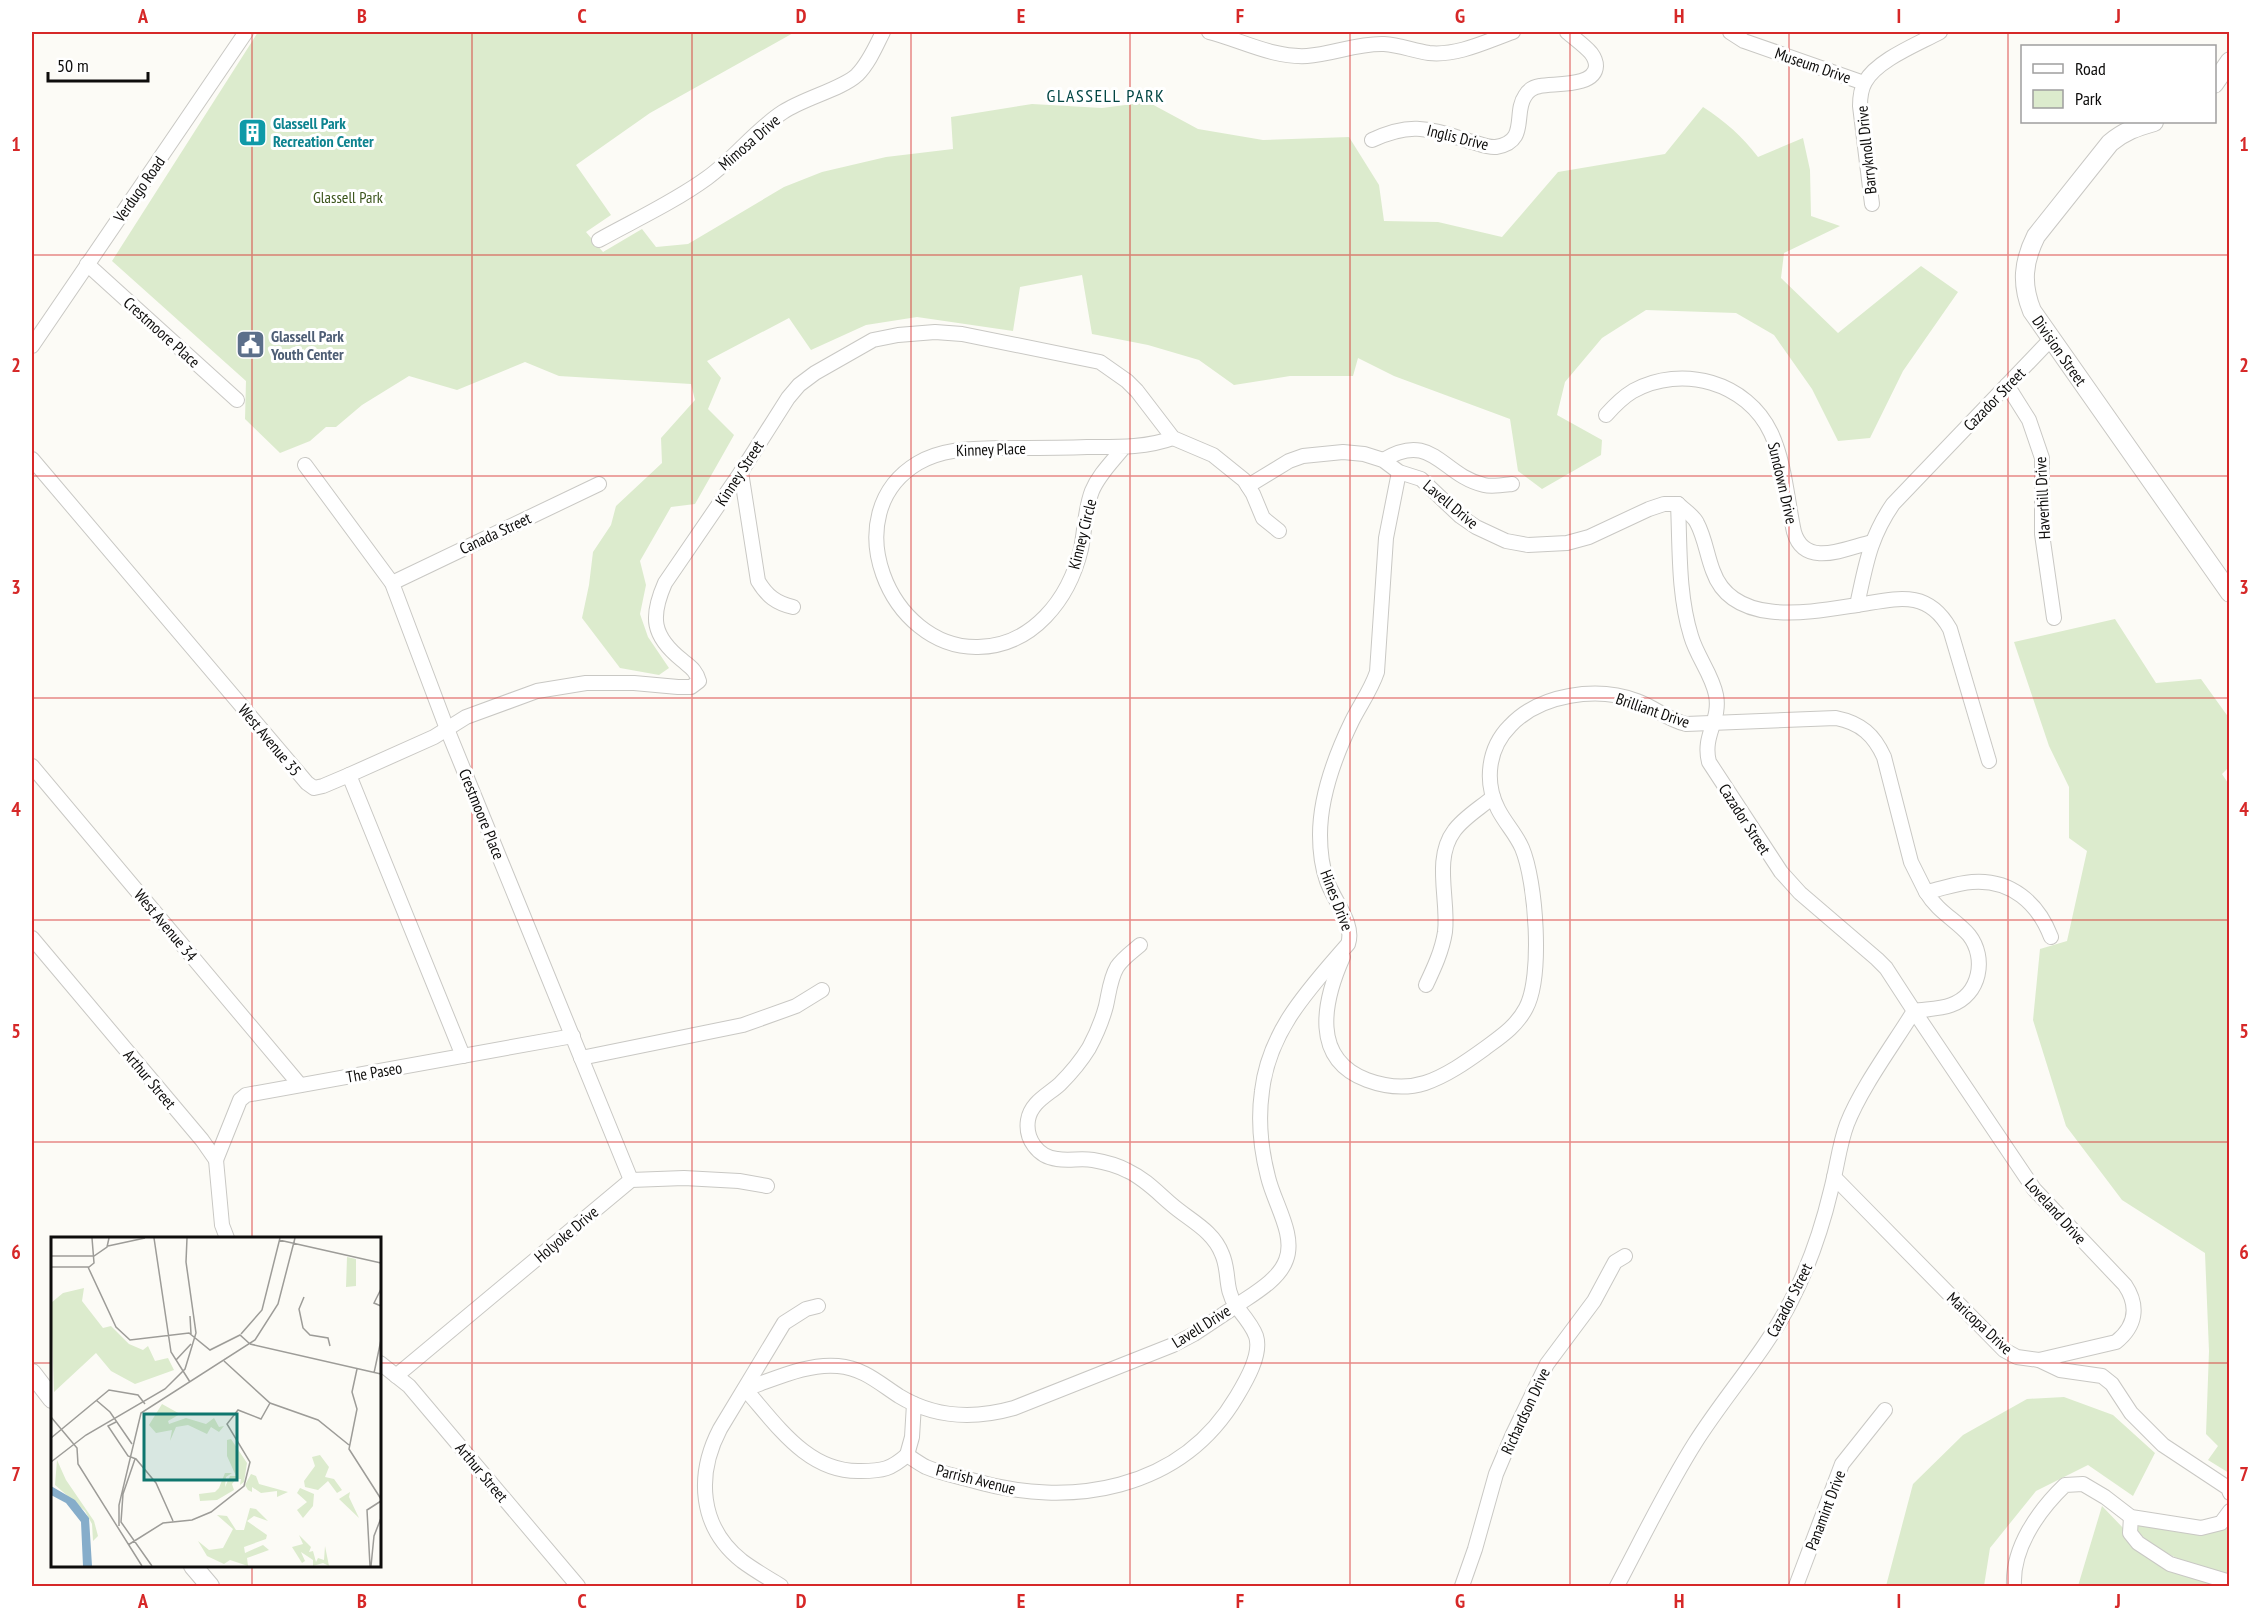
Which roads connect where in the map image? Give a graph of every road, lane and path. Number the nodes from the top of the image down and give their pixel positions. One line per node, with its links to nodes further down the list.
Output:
1 (246, 32): 15 (street, Verdugo Road)
2 (884, 32): 14 (street, Mimosa Drive)
3 (1209, 32): 4 (street)
4 (1513, 32)
5 (1567, 32): 12 (street, Inglis Drive)
6 (1730, 32): 10 (street, Museum Drive)
7 (1940, 32): 10 (street, Barryknoll Drive)
8 (2229, 60): 9 (street)
9 (2216, 81)
10 (1864, 83): 13 (street, Barryknoll Drive)
11 (2150, 123): 16 (street, Division Street)
12 (1372, 140)
13 (1872, 204)
14 (599, 240)
15 (87, 264): 17 (street, Verdugo Road); 19 (street, Crestmoore Place)
16 (2051, 339): 18 (street, Cazador Street); 35 (street, Division Street)
17 (32, 346)
18 (2007, 385): 33 (street, Cazador Street); 38 (street, Haverhill Drive)
19 (237, 400)
20 (1606, 415): 33 (street, Sundown Drive)
21 (1173, 438): 22 (street, Kinney Place); 26 (street, Kinney Street); 30 (street, Kinney Street)
22 (1124, 447): 39 (street, Kinney Circle); 39 (street, Kinney Place)
23 (32, 459): 44 (street, West Avenue 35)
24 (1383, 460): 27 (street, Lavell Drive); 29 (street); 30 (street, Lavell Drive)
25 (305, 465): 34 (street, Crestmoore Place)
26 (741, 472): 37 (street); 41 (street, Kinney Street)
27 (1399, 472): 31 (street, Lavell Drive); 49 (street, Hines Drive)
28 (599, 484): 34 (street, Canada Street)
29 (1512, 484)
30 (1248, 486): 32 (street)
31 (1678, 504): 36 (street); 40 (street, Cazador Street)
32 (1279, 531)
33 (1872, 542): 36 (street, Cazador Street)
34 (392, 583): 41 (street, Crestmoore Place)
35 (2229, 593)
36 (1857, 605): 42 (street)
37 (793, 607)
38 (2054, 618)
39 (940, 639)
40 (1714, 723): 45 (street, Brilliant Drive); 46 (street, Brilliant Drive); 53 (street, Cazador Street)
41 (447, 729): 44 (street, Kinney Street); 54 (street, Crestmoore Place)
42 (1989, 761)
43 (32, 766): 57 (street, West Avenue 34)
44 (349, 775): 55 (street)
45 (1492, 797): 49 (street, Brilliant Drive); 51 (street)
46 (1926, 892): 47 (street); 53 (street, Brilliant Drive)
47 (2051, 937)
48 (32, 938): 58 (street, Arthur Street)
49 (1348, 944): 65 (street, Hines Drive)
50 (1140, 945): 65 (street, Lavell Drive)
51 (1426, 985)
52 (822, 990): 56 (street)
53 (1914, 1011): 59 (street, Cazador Street); 66 (street, Loveland Drive)
54 (573, 1036): 55 (street, The Paseo); 56 (street, Crestmoore Place)
55 (464, 1056): 57 (street, The Paseo)
56 (581, 1058): 60 (street, Crestmoore Place)
57 (300, 1085): 58 (street, The Paseo)
58 (216, 1160): 62 (street)
59 (1834, 1177): 66 (street, Maricopa Drive); 84 (street, Cazador Street)
60 (631, 1180): 61 (street); 69 (street, Holyoke Drive)
61 (767, 1186)
62 (226, 1237)
63 (1625, 1256): 83 (street, Richardson Drive)
64 (818, 1306): 70 (street)
65 (1236, 1306): 72 (street, Lavell Drive); 74 (street, Parrish Avenue)
66 (2039, 1360): 75 (street, Maricopa Drive)
67 (381, 1364): 69 (street, Arthur Street)
68 (32, 1374): 71 (street)
69 (396, 1376): 81 (street, Arthur Street)
70 (746, 1389): 72 (street, Lavell Drive); 74 (street); 82 (street)
71 (51, 1398)
72 (915, 1404): 74 (street)
73 (1885, 1410): 85 (street, Panamint Drive)
74 (907, 1455)
75 (2229, 1493)
76 (2229, 1511): 77 (street)
77 (2131, 1517): 79 (street); 86 (street)
78 (196, 1567): 80 (street)
79 (2229, 1582)
80 (210, 1587)
81 (578, 1587)
82 (781, 1587)
83 (1462, 1587)
84 (1617, 1587)
85 (1796, 1587)
86 (2014, 1587)

